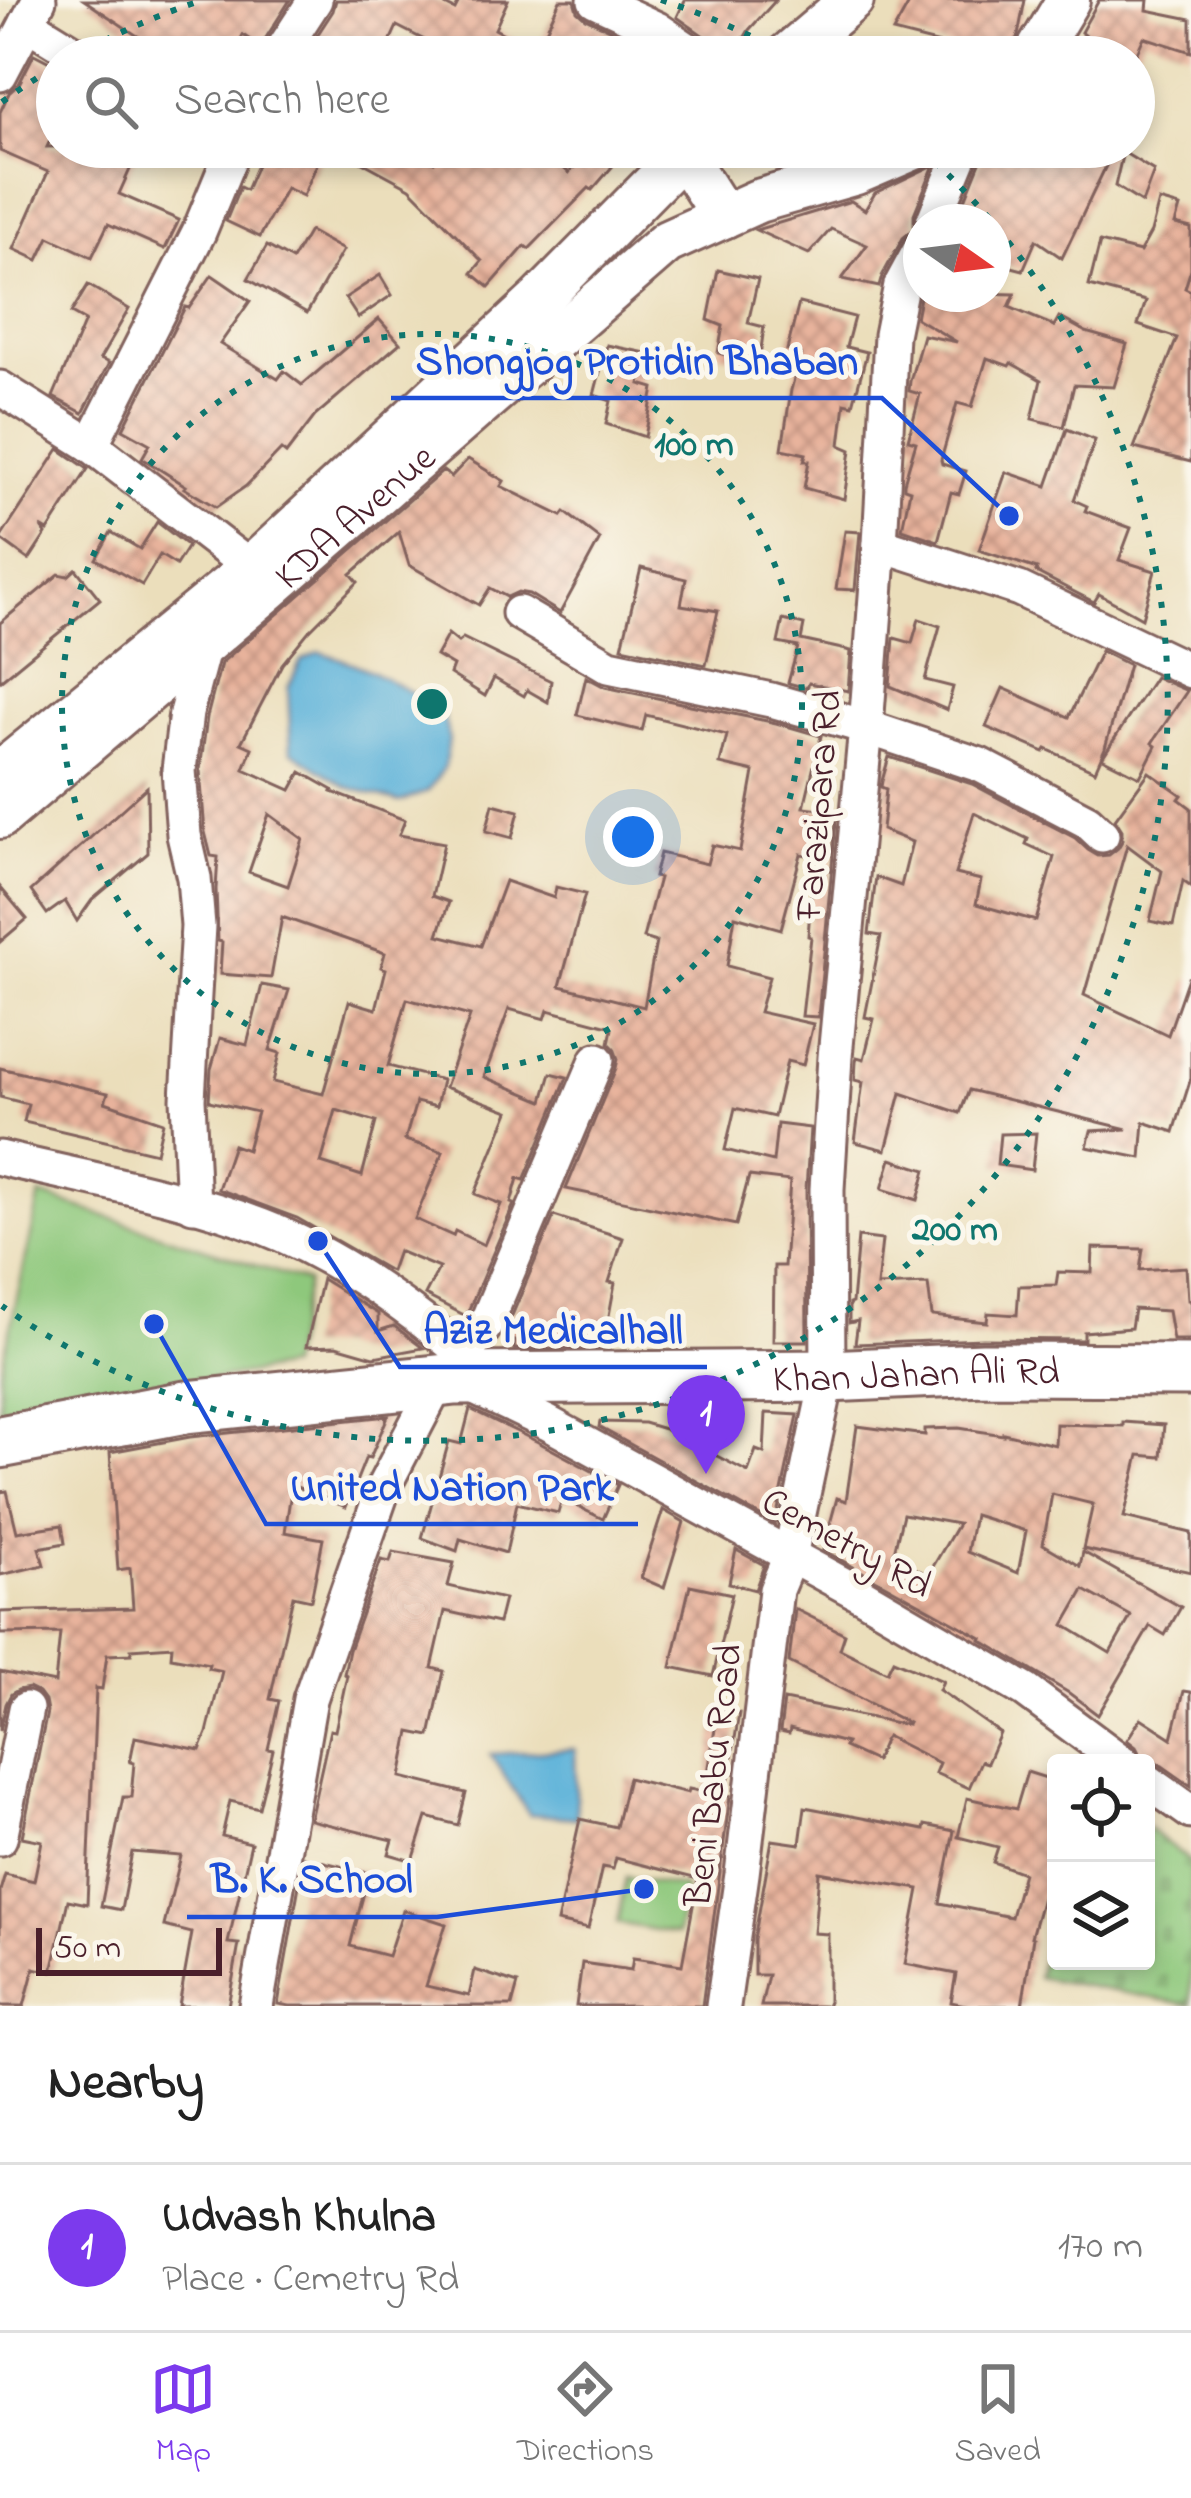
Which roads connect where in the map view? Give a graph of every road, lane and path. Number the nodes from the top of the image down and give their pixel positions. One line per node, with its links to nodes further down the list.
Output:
1 (315, 0): 7 (street)
2 (595, 0): 8 (street)
3 (852, 0): 9 (main road)
4 (1068, 0): 10 (main road)
5 (33, 11): 6 (street); 11 (street)
6 (60, 36)
7 (292, 36)
8 (667, 36)
9 (810, 36)
10 (1047, 36)
11 (0, 74)
12 (223, 168): 21 (street)
13 (669, 168): 23 (main road, KDA Avenue)
14 (697, 168): 18 (main road)
15 (868, 168): 18 (main road, KDA Avenue)
16 (955, 168): 17 (street)
17 (940, 204)
18 (723, 217): 25 (main road, KDA Avenue)
19 (903, 281): 22 (street, Farazipara Rd)
20 (0, 388): 21 (street)
21 (91, 446): 23 (street)
22 (880, 544): 26 (street); 27 (street, Farazipara Rd)
23 (251, 568): 28 (main road, KDA Avenue)
24 (519, 614): 27 (street)
25 (204, 645): 29 (main road, KDA Avenue); 33 (street)
26 (1191, 671)
27 (866, 727): 30 (street); 36 (street, Farazipara Rd)
28 (0, 773)
29 (0, 818)
30 (1102, 835)
31 (597, 1060): 35 (street)
32 (0, 1158): 33 (street, Cemetry Rd)
33 (193, 1205): 35 (street, Cemetry Rd)
34 (1191, 1370): 36 (highway, Khan Jahan Ali Rd)
35 (453, 1372): 36 (highway, Khan Jahan Ali Rd); 37 (highway, Khan Jahan Ali Rd); 38 (street, Cemetry Rd); 44 (street)
36 (828, 1376): 38 (street, Farazipara Rd)
37 (0, 1442)
38 (790, 1556): 40 (street, Cemetry Rd); 45 (street, Beni Babu Road)
39 (26, 1709): 43 (street)
40 (1111, 1754)
41 (1155, 1786): 42 (street)
42 (1191, 1812)
43 (0, 1838)
44 (256, 2006)
45 (723, 2006)

